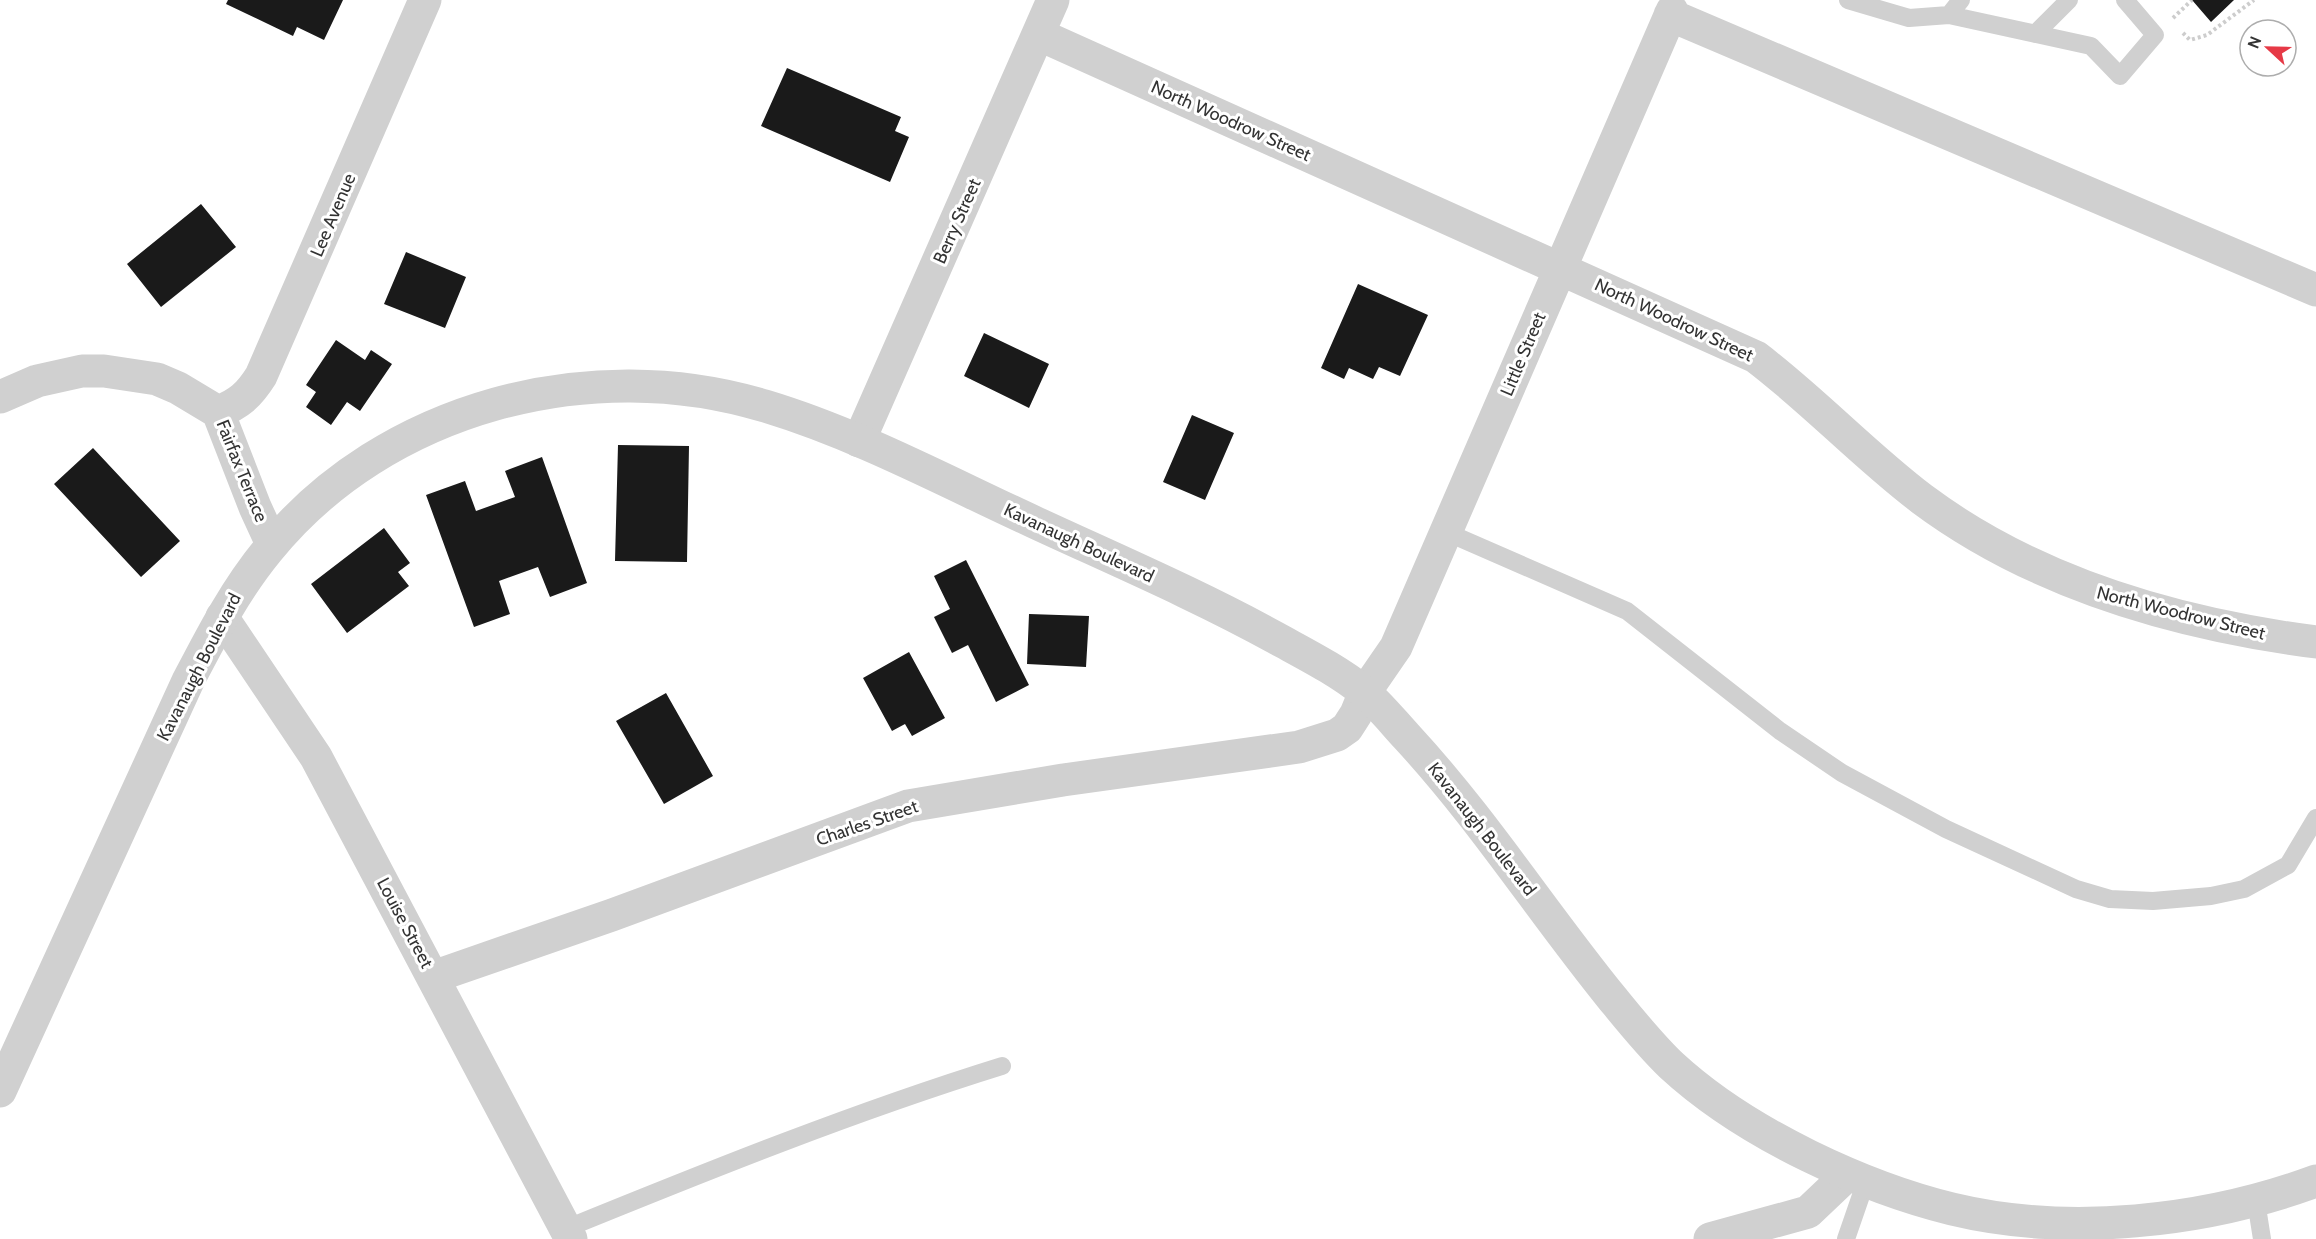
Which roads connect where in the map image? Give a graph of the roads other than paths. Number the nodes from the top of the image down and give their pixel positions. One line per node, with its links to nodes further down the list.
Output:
1 (425, 0): 14 (street, Lee Avenue)
2 (1053, 0): 10 (street, Berry Street)
3 (1848, 0): 8 (lane)
4 (1962, 0): 8 (lane)
5 (2069, 0): 9 (lane)
6 (2125, 0): 9 (lane)
7 (1673, 9): 11 (street, Little Street); 12 (street)
8 (1948, 15): 9 (lane)
9 (2035, 34)
10 (1040, 35): 11 (street, North Woodrow Street); 15 (street, Berry Street)
11 (1560, 268): 16 (street, Little Street); 19 (street, North Woodrow Street)
12 (2316, 290)
13 (0, 398): 14 (street, Fairfax Terrace)
14 (218, 412): 17 (street, Fairfax Terrace)
15 (859, 441): 17 (street, Kavanaugh Boulevard); 20 (street, Kavanaugh Boulevard)
16 (1446, 532): 20 (street, Little Street); 21 (lane)
17 (272, 544): 18 (street, Kavanaugh Boulevard)
18 (222, 617): 22 (street, Louise Street); 24 (street, Kavanaugh Boulevard)
19 (2316, 642)
20 (1365, 692): 22 (street, Charles Street); 25 (street, Kavanaugh Boulevard)
21 (2316, 818)
22 (433, 977): 28 (street, Louise Street)
23 (1002, 1066): 28 (lane)
24 (0, 1091)
25 (1857, 1178): 27 (street, Kavanaugh Boulevard); 29 (street); 30 (lane)
26 (2316, 1181): 27 (street, Kavanaugh Boulevard)
27 (2256, 1201): 31 (lane)
28 (568, 1234)
29 (1710, 1239)
30 (1846, 1239)
31 (2262, 1239)

